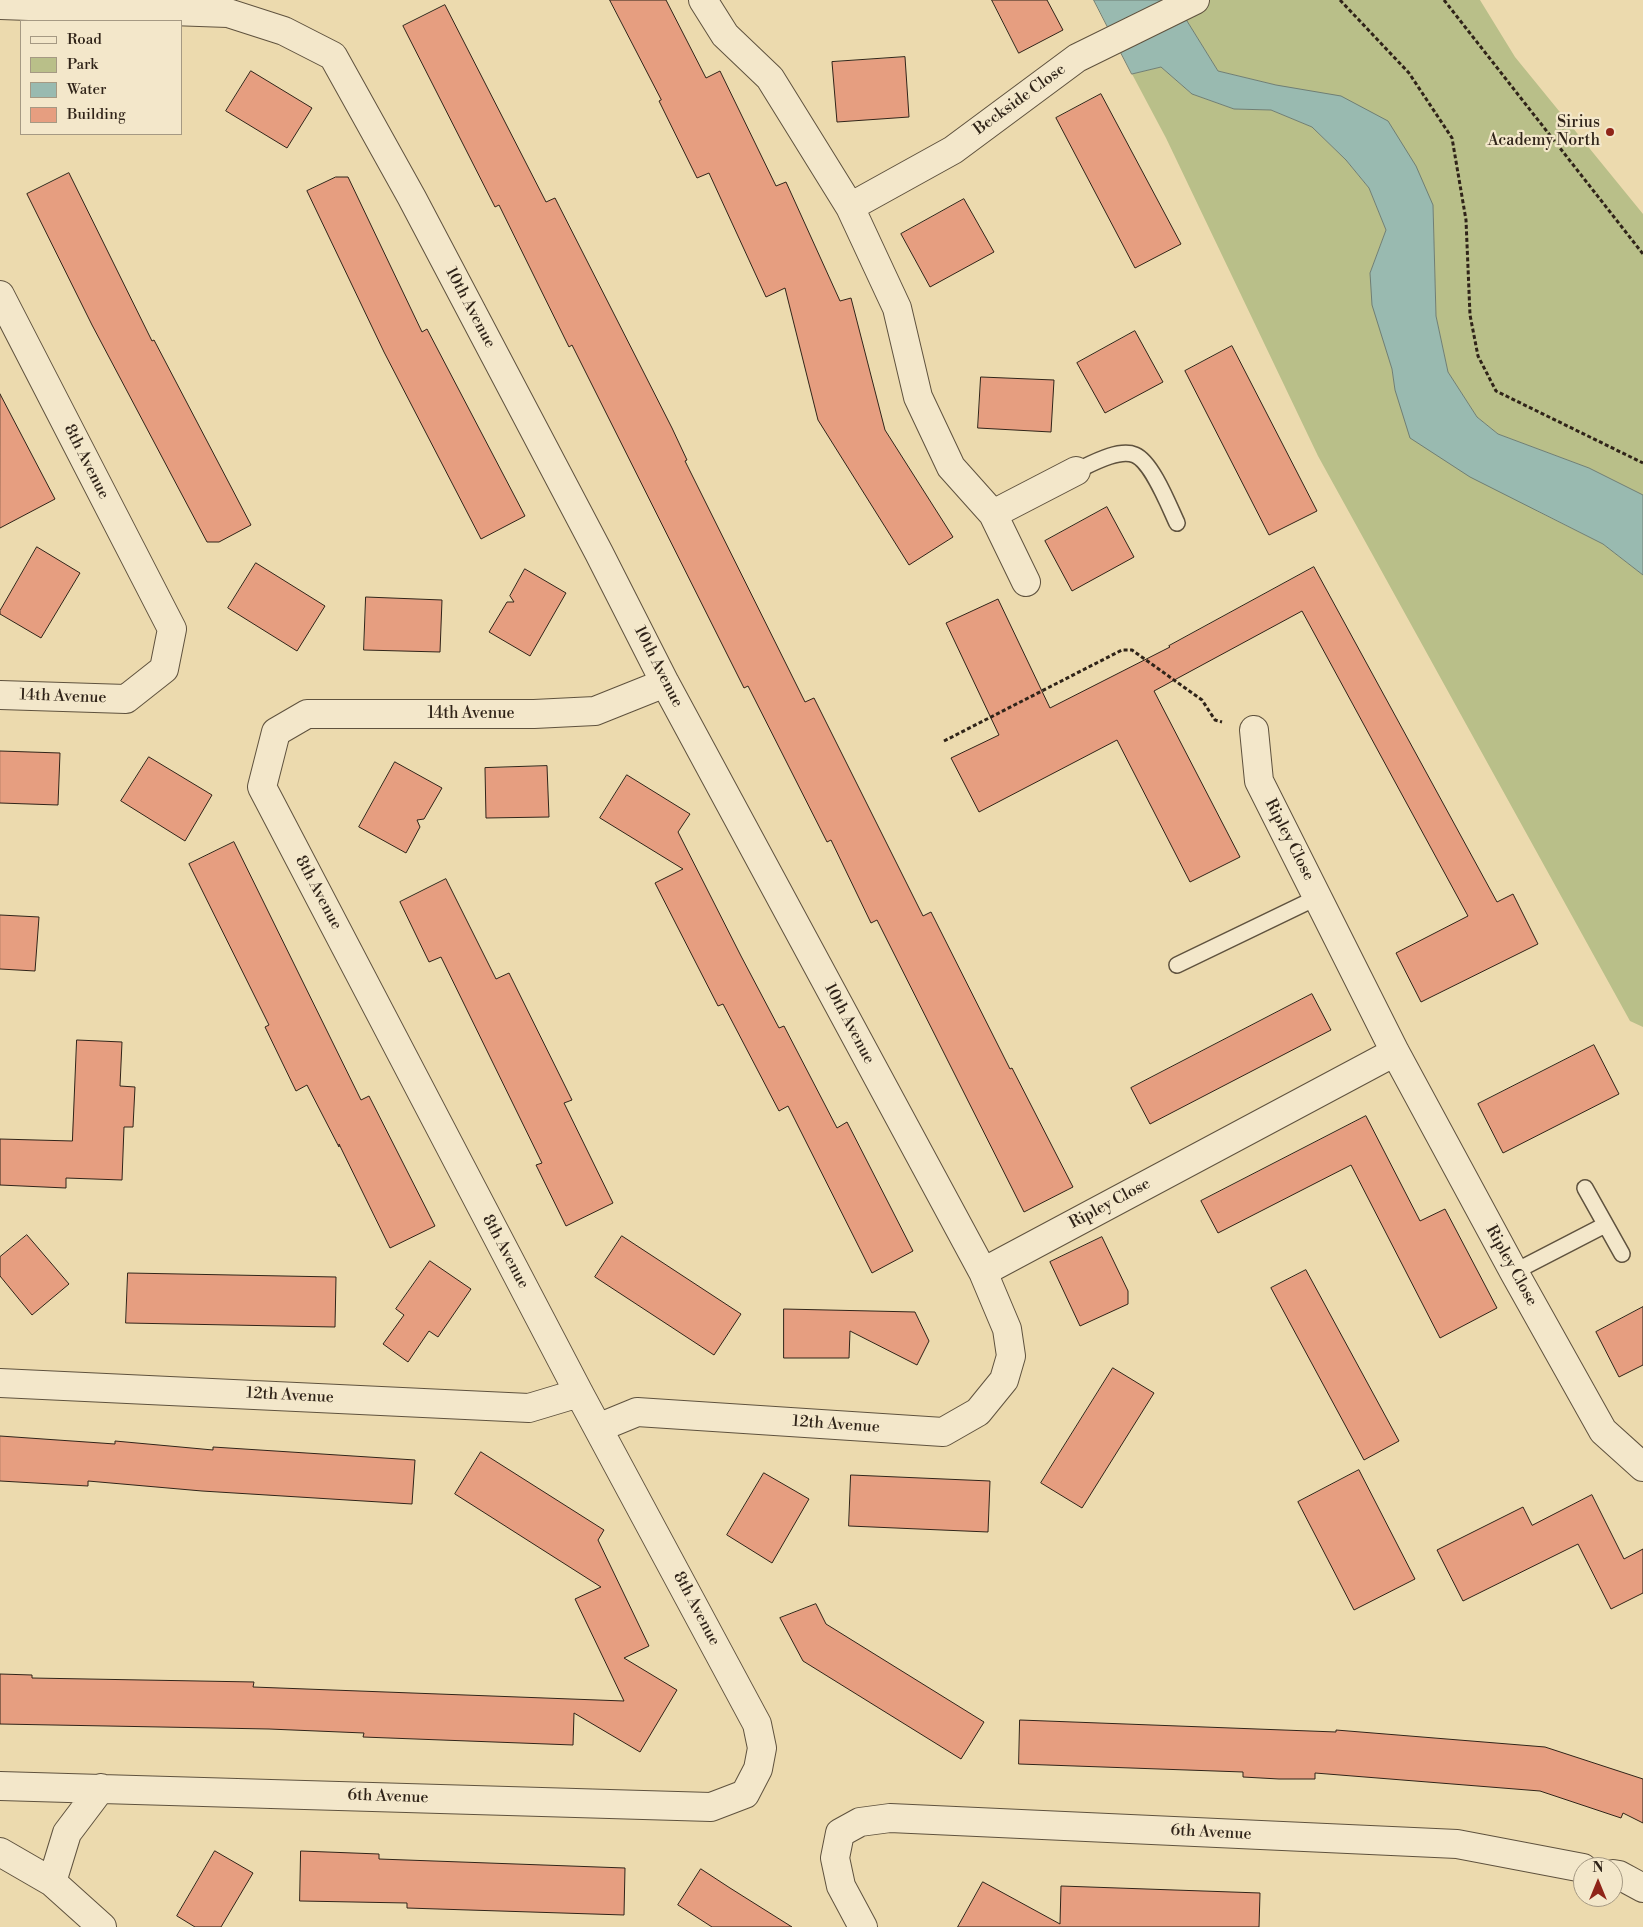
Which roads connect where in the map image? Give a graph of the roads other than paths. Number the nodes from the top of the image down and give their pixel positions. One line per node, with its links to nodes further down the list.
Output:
1 (703, 0): 4 (street)
2 (1195, 0): 4 (street, Beckside Close)
3 (0, 5): 11 (street, 10th Avenue)
4 (850, 207): 7 (street)
5 (0, 295): 10 (street, 8th Avenue)
6 (1076, 471): 7 (street); 8 (lane)
7 (993, 514): 9 (street)
8 (1177, 523)
9 (1026, 582)
10 (172, 630): 12 (street, 14th Avenue)
11 (665, 683): 14 (street, 14th Avenue); 21 (street, 10th Avenue)
12 (0, 694)
13 (1254, 730): 15 (street, Ripley Close)
14 (276, 732): 25 (street, 8th Avenue)
15 (1318, 897): 16 (lane); 17 (street, Ripley Close)
16 (1176, 965)
17 (1396, 1052): 21 (street, Ripley Close); 22 (street, Ripley Close)
18 (1585, 1188): 19 (lane)
19 (1605, 1226): 20 (lane); 22 (lane)
20 (1622, 1254)
21 (983, 1272): 23 (street, 10th Avenue)
22 (1514, 1272): 27 (street, Ripley Close)
23 (1007, 1329): 26 (street, 12th Avenue)
24 (0, 1383): 25 (street, 12th Avenue)
25 (578, 1394): 26 (street, 8th Avenue)
26 (598, 1428): 28 (street, 8th Avenue)
27 (1643, 1467)
28 (758, 1769): 30 (street, 6th Avenue)
29 (0, 1786): 30 (street, 6th Avenue)
30 (101, 1788): 34 (street)
31 (0, 1852): 34 (street)
32 (1573, 1866): 37 (street, 6th Avenue)
33 (1623, 1877): 35 (street)
34 (52, 1882): 36 (street)
35 (1643, 1888)
36 (102, 1927)
37 (863, 1927)

